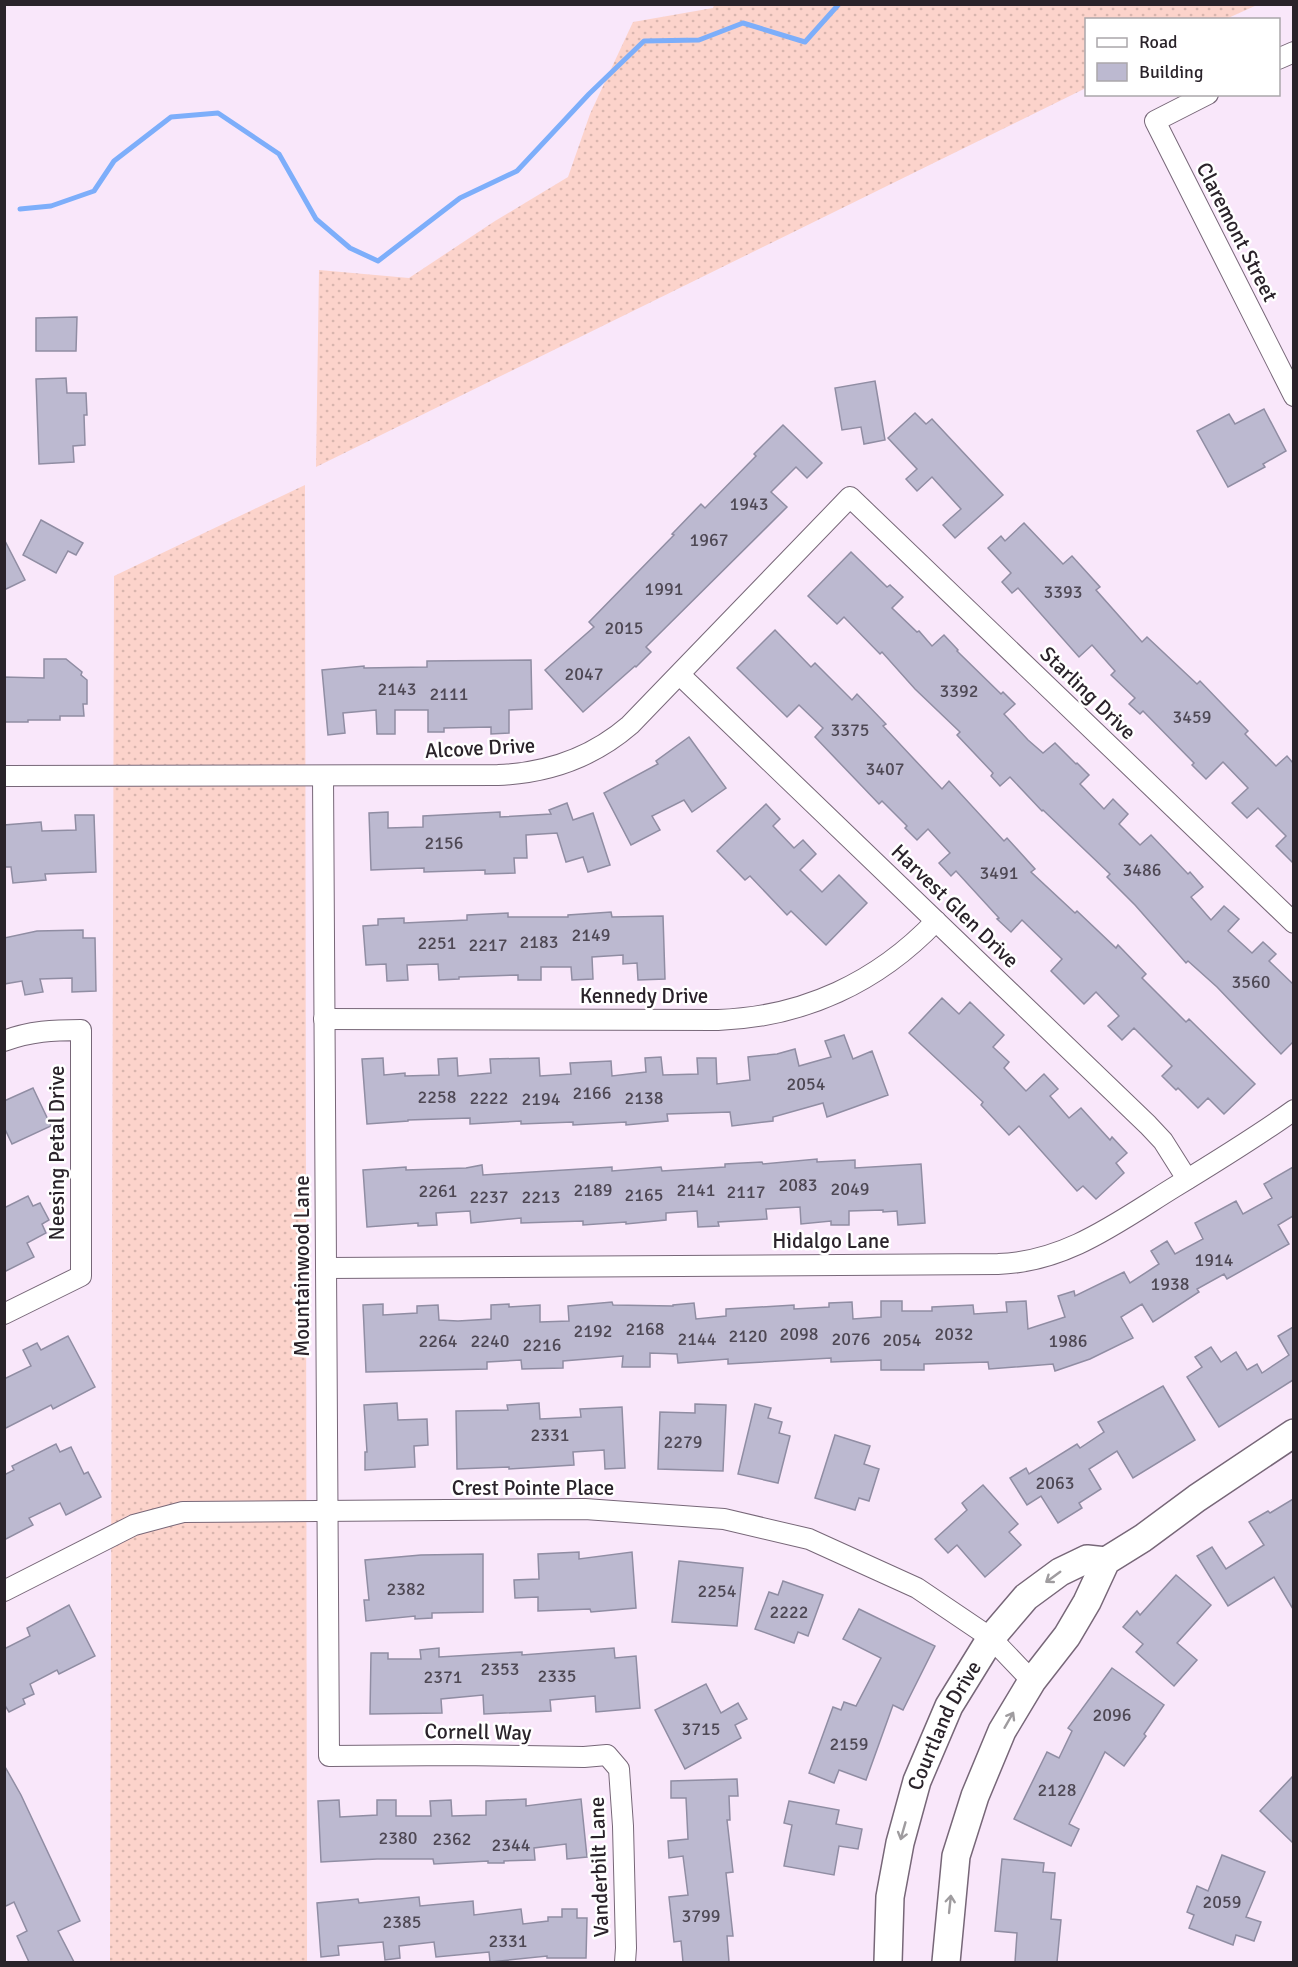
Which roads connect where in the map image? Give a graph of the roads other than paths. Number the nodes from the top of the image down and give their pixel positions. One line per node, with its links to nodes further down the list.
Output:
1 (1204, 96): 2 (street, Claremont Street)
2 (1293, 396)
3 (850, 497): 4 (street, Alcove Drive); 8 (street, Starling Drive)
4 (680, 675): 6 (street, Alcove Drive); 7 (street, Harvest Glen Drive)
5 (4, 776): 6 (street, Alcove Drive)
6 (323, 776): 9 (street, Mountainwood Lane)
7 (936, 921): 9 (street, Kennedy Drive); 12 (street, Harvest Glen Drive)
8 (1293, 923)
9 (324, 1019): 13 (street, Mountainwood Lane)
10 (4, 1041): 14 (street, Neesing Petal Drive)
11 (1293, 1110): 12 (street, Hidalgo Lane)
12 (1188, 1179): 13 (street, Hidalgo Lane)
13 (326, 1268): 16 (street, Mountainwood Lane)
14 (4, 1314)
15 (1293, 1433): 17 (street, Courtland Drive)
16 (328, 1512): 18 (street, Crest Pointe Place); 19 (street, Crest Pointe Place); 21 (street, Mountainwood Lane)
17 (1106, 1561): 19 (street, Courtland Drive, one-way to 19); 20 (street)
18 (4, 1592)
19 (991, 1638): 20 (street, Crest Pointe Place); 24 (street, Courtland Drive, one-way to 24)
20 (1032, 1681): 25 (street, one-way to 20)
21 (329, 1756): 22 (street, Cornell Way)
22 (619, 1769): 23 (street, Vanderbilt Lane)
23 (625, 1962)
24 (888, 1962)
25 (946, 1962)

